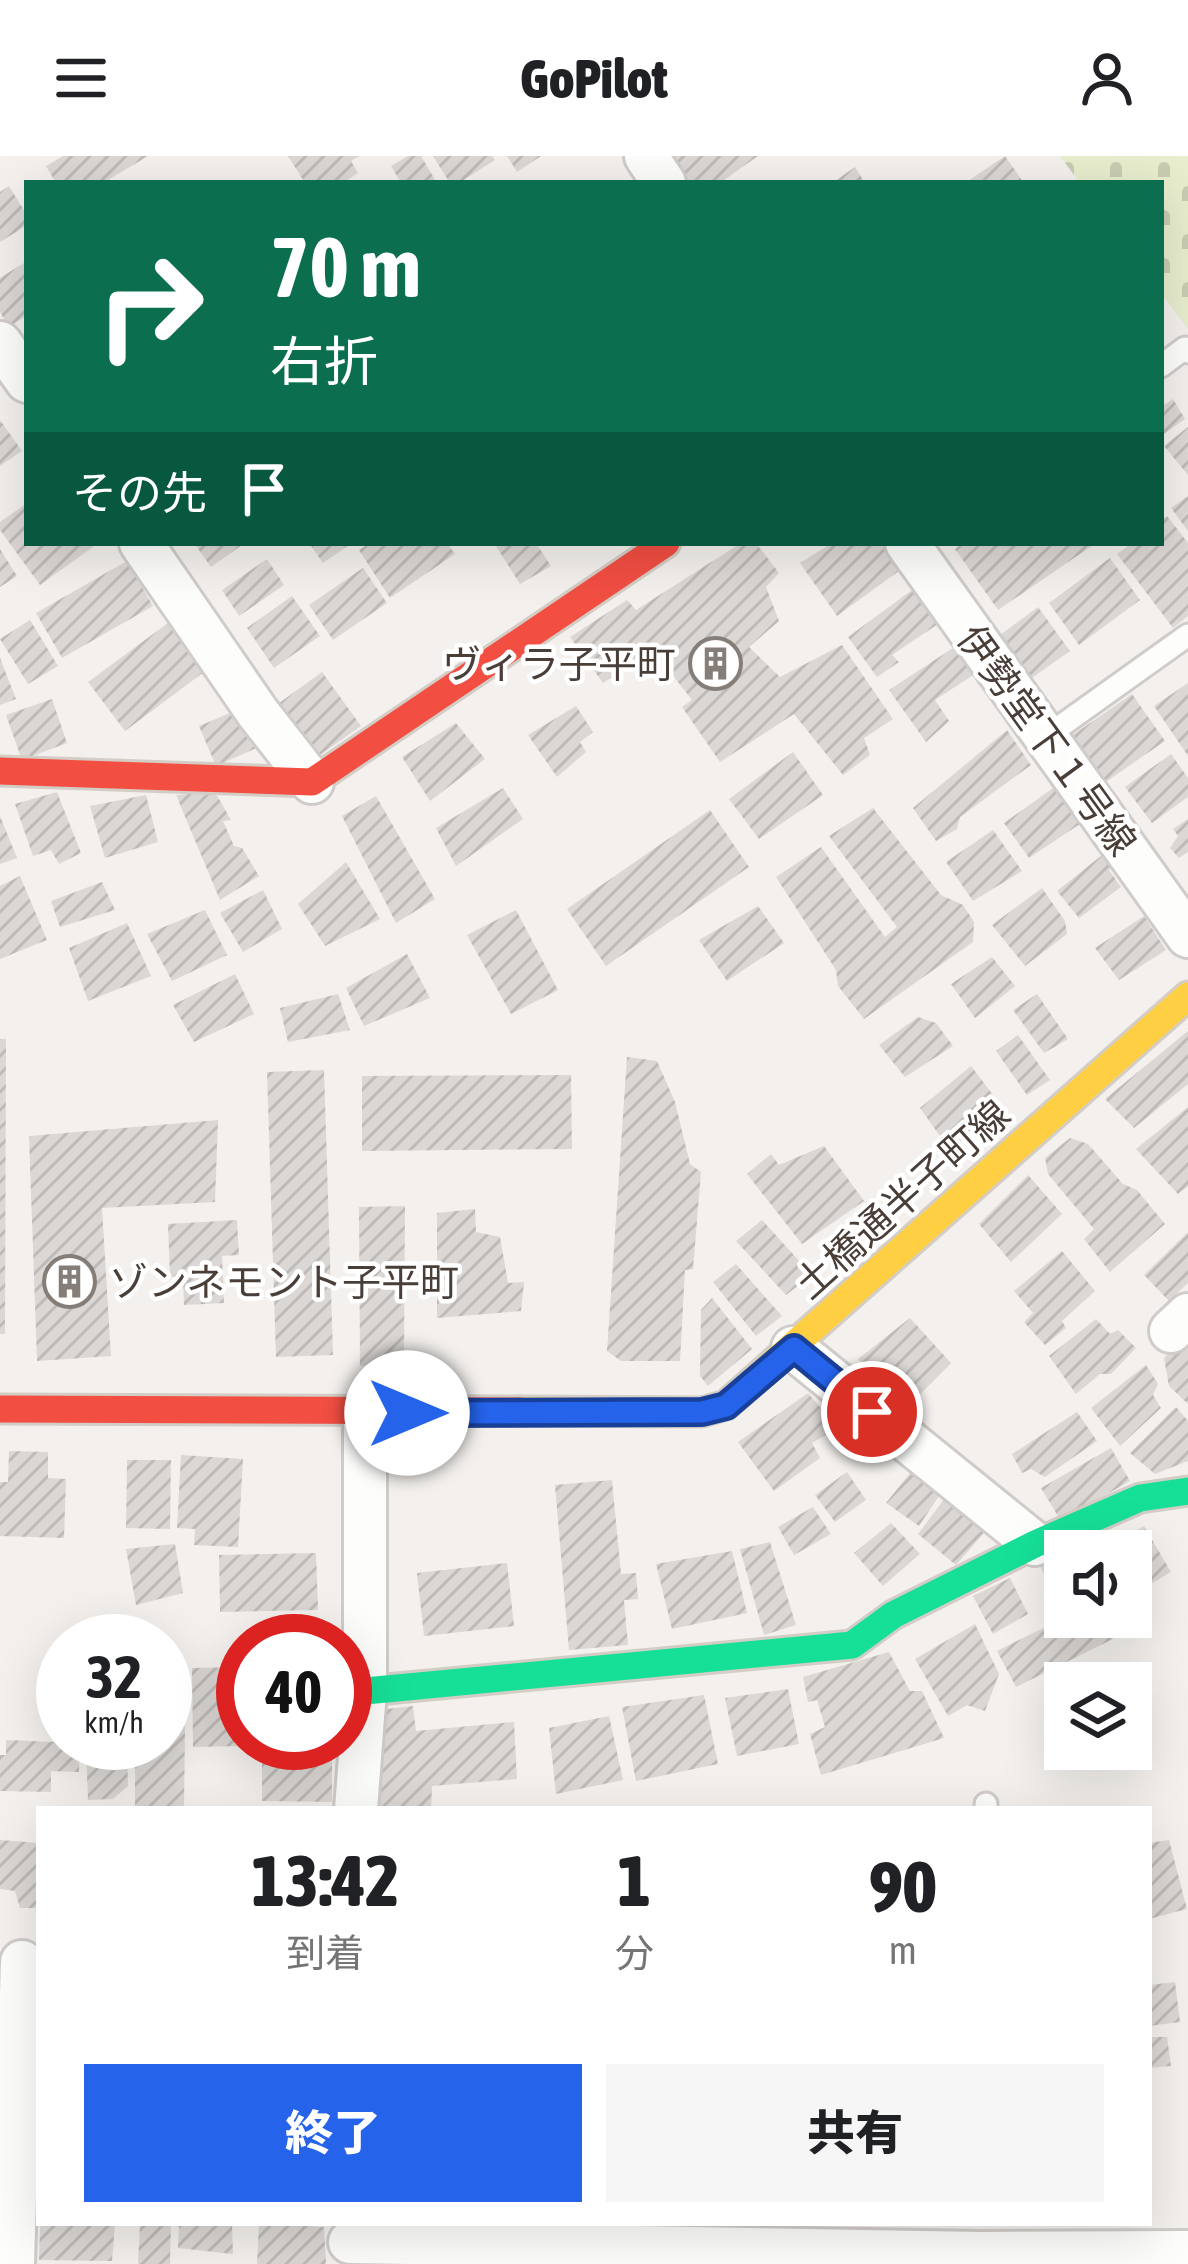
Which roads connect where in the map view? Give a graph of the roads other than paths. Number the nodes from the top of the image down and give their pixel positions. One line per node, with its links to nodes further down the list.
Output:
1 (0, 344): 4 (street)
2 (1188, 352): 3 (lane)
3 (1164, 363)
4 (24, 377)
5 (143, 546): 11 (street)
6 (662, 546): 11 (street)
7 (912, 546): 9 (street, 伊勢堂下１号線)
8 (1188, 635): 9 (lane)
9 (1044, 738): 12 (street, 伊勢堂下１号線)
10 (0, 771): 11 (street)
11 (312, 782)
12 (1188, 936)
13 (1188, 996): 14 (street, 土橋通半子町線)
14 (794, 1348): 16 (street, 土橋通半子町線); 18 (street)
15 (0, 1409): 16 (street, 土橋通半子町線)
16 (365, 1413): 19 (street)
17 (1188, 1491): 18 (street)
18 (1035, 1544): 20 (street)
19 (365, 1614)
20 (372, 1690)
21 (359, 1770): 22 (street)
22 (356, 1806)
23 (20, 1962): 27 (street)
24 (349, 2243): 25 (street)
25 (981, 2247): 26 (street)
26 (1188, 2252)
27 (13, 2264)

